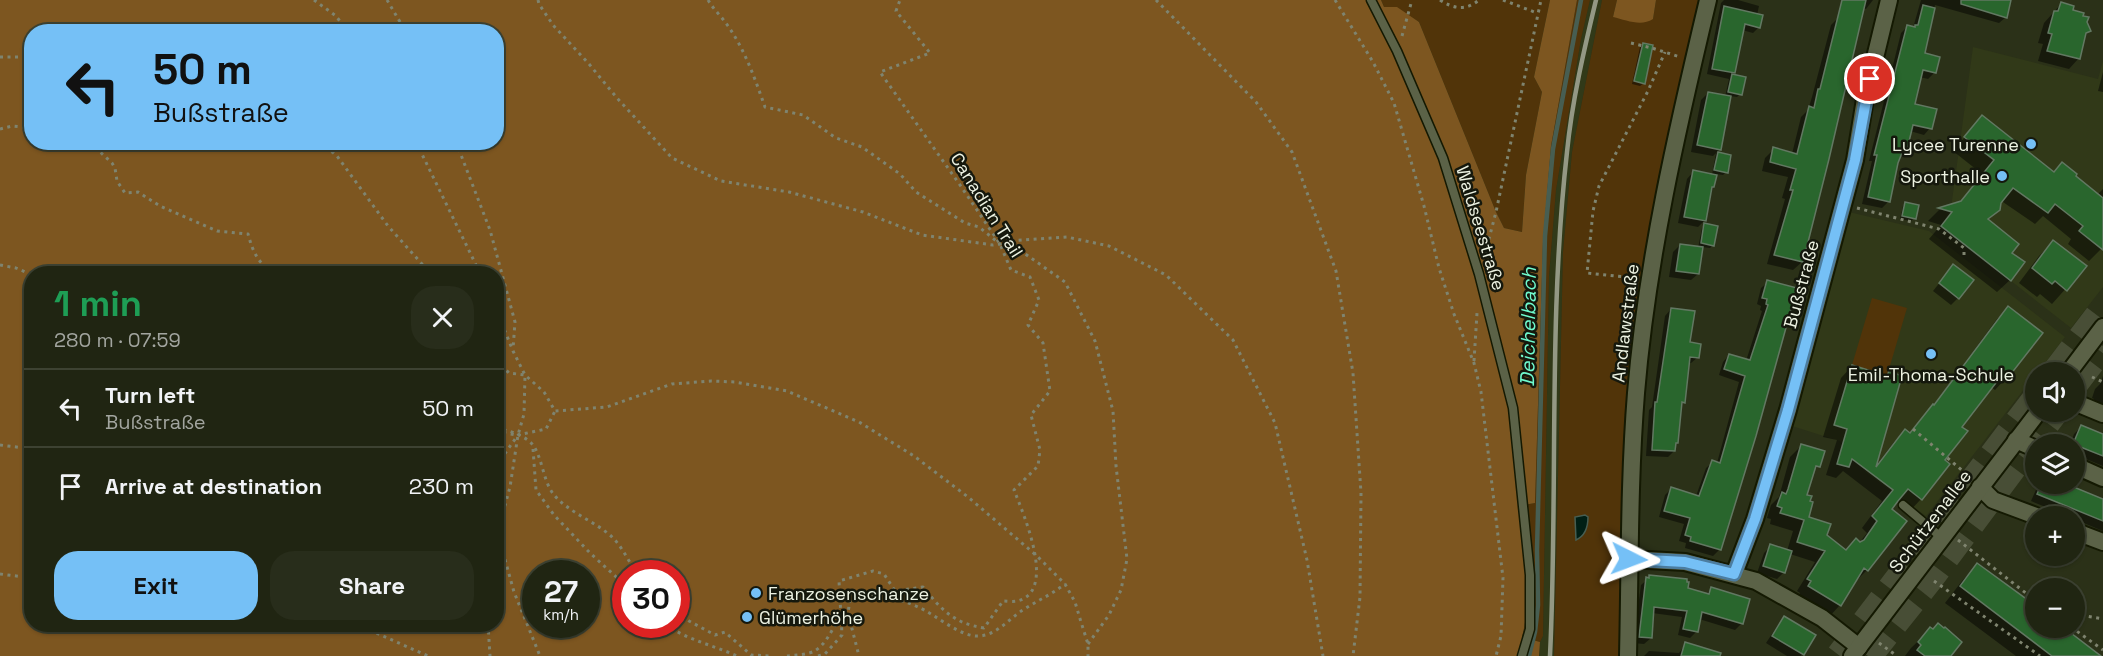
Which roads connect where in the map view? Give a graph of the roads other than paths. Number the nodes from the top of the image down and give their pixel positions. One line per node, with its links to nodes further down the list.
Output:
1 (1371, 0): 22 (lane, Waldseestraße)
2 (1708, 0): 19 (street, Andlawstraße)
3 (1889, 0): 20 (street, Bußstraße)
4 (2103, 327): 5 (street)
5 (2077, 362)
6 (2085, 407): 7 (street)
7 (2103, 414)
8 (2030, 422): 9 (street, Schützenallee)
9 (2016, 440): 10 (street); 13 (street, Schützenallee)
10 (2025, 444)
11 (2085, 470): 12 (street)
12 (2103, 478)
13 (1980, 487): 15 (street); 16 (street, Schützenallee)
14 (1903, 505): 16 (lane)
15 (2025, 512)
16 (1944, 535): 21 (street, Schützenallee)
17 (2085, 535): 18 (street)
18 (2103, 542)
19 (1629, 559): 20 (street); 23 (street, Andlawstraße)
20 (1734, 574): 21 (street)
21 (1859, 646)
22 (1522, 656)
23 (1628, 656)

